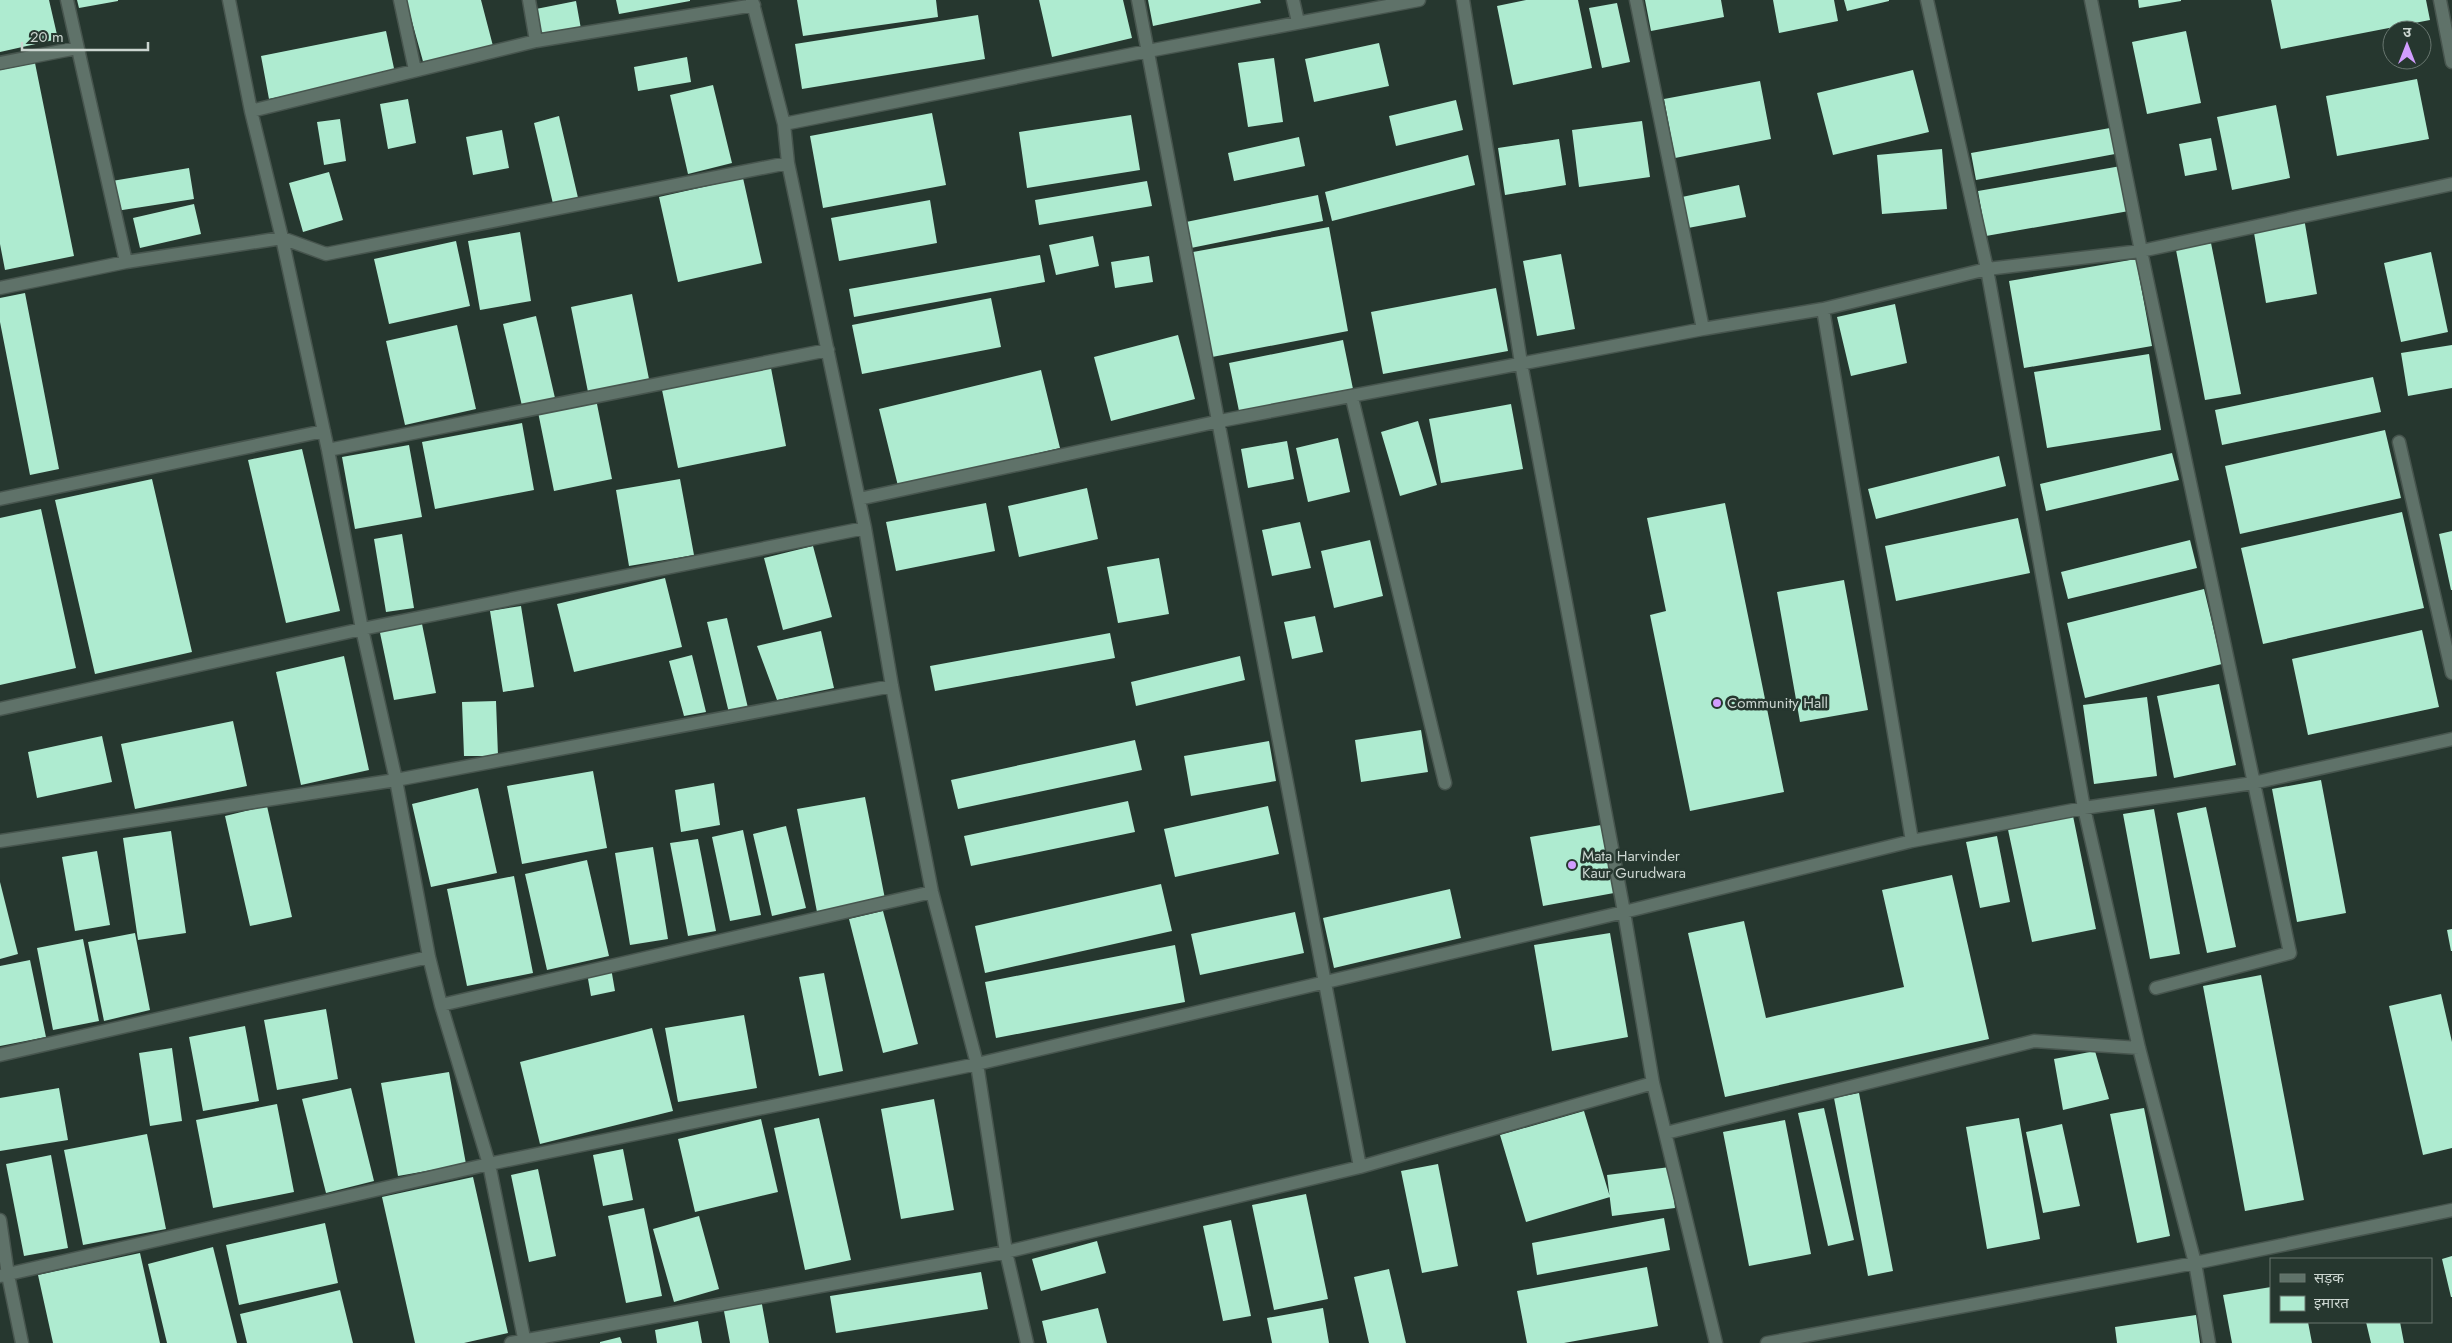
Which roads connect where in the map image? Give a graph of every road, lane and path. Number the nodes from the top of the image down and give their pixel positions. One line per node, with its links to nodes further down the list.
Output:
1 (67, 0): 16 (street)
2 (229, 0): 21 (street)
3 (400, 0): 20 (street)
4 (529, 0): 15 (street)
5 (1138, 0): 17 (street)
6 (1293, 0): 14 (street)
7 (1419, 0): 14 (street)
8 (1463, 0): 33 (street)
9 (1636, 0): 31 (street)
10 (1927, 0): 28 (street)
11 (2091, 0): 26 (street)
12 (2440, 0): 18 (street)
13 (753, 2): 15 (street); 22 (street)
14 (1298, 22): 17 (street)
15 (536, 41): 20 (street)
16 (77, 48): 19 (street); 27 (street)
17 (1148, 51): 22 (street); 35 (street)
18 (2452, 62)
19 (0, 63)
20 (415, 70): 21 (street)
21 (252, 111): 25 (street)
22 (784, 124): 23 (street)
23 (788, 163): 25 (street); 32 (street)
24 (2452, 184): 26 (street)
25 (282, 238): 27 (street); 36 (street)
26 (2141, 251): 28 (street); 49 (street)
27 (126, 262): 29 (street)
28 (1987, 268): 30 (street); 50 (street)
29 (0, 288)
30 (1823, 309): 31 (street); 52 (street)
31 (1703, 329): 33 (street)
32 (828, 350): 38 (street); 40 (street)
33 (1521, 363): 34 (street); 54 (street)
34 (1352, 398): 35 (street); 48 (street)
35 (1220, 421): 40 (street); 56 (street)
36 (324, 431): 38 (street); 39 (street)
37 (2399, 442): 43 (street)
38 (328, 450): 42 (street)
39 (0, 499)
40 (859, 500): 41 (street)
41 (865, 528): 42 (street); 44 (street)
42 (362, 629): 45 (street); 47 (street)
43 (2452, 673)
44 (892, 686): 47 (street); 53 (street)
45 (0, 709)
46 (2452, 738): 49 (street)
47 (396, 780): 51 (street); 55 (street)
48 (1445, 783)
49 (2253, 783): 50 (street); 57 (street)
50 (2084, 808): 52 (street); 59 (street)
51 (0, 841)
52 (1912, 841): 54 (street)
53 (932, 892): 58 (street); 61 (street)
54 (1624, 912): 56 (street); 62 (street)
55 (429, 957): 58 (street); 60 (street)
56 (1326, 983): 61 (street); 65 (street)
57 (2156, 988)
58 (441, 1005): 64 (street)
59 (2139, 1048): 63 (street); 69 (street)
60 (0, 1055)
61 (977, 1064): 64 (street); 68 (street)
62 (1653, 1084): 63 (street); 65 (street)
63 (1666, 1133): 75 (street)
64 (489, 1164): 70 (street); 71 (street)
65 (1360, 1167): 68 (street)
66 (2452, 1210): 69 (street)
67 (0, 1220): 70 (street)
68 (1006, 1252): 71 (street); 74 (street)
69 (2195, 1264): 76 (street); 77 (street)
70 (4, 1275): 72 (street)
71 (525, 1342): 73 (street)
72 (22, 1343)
73 (511, 1343)
74 (1027, 1343)
75 (1716, 1343)
76 (1767, 1343)
77 (2210, 1343)

